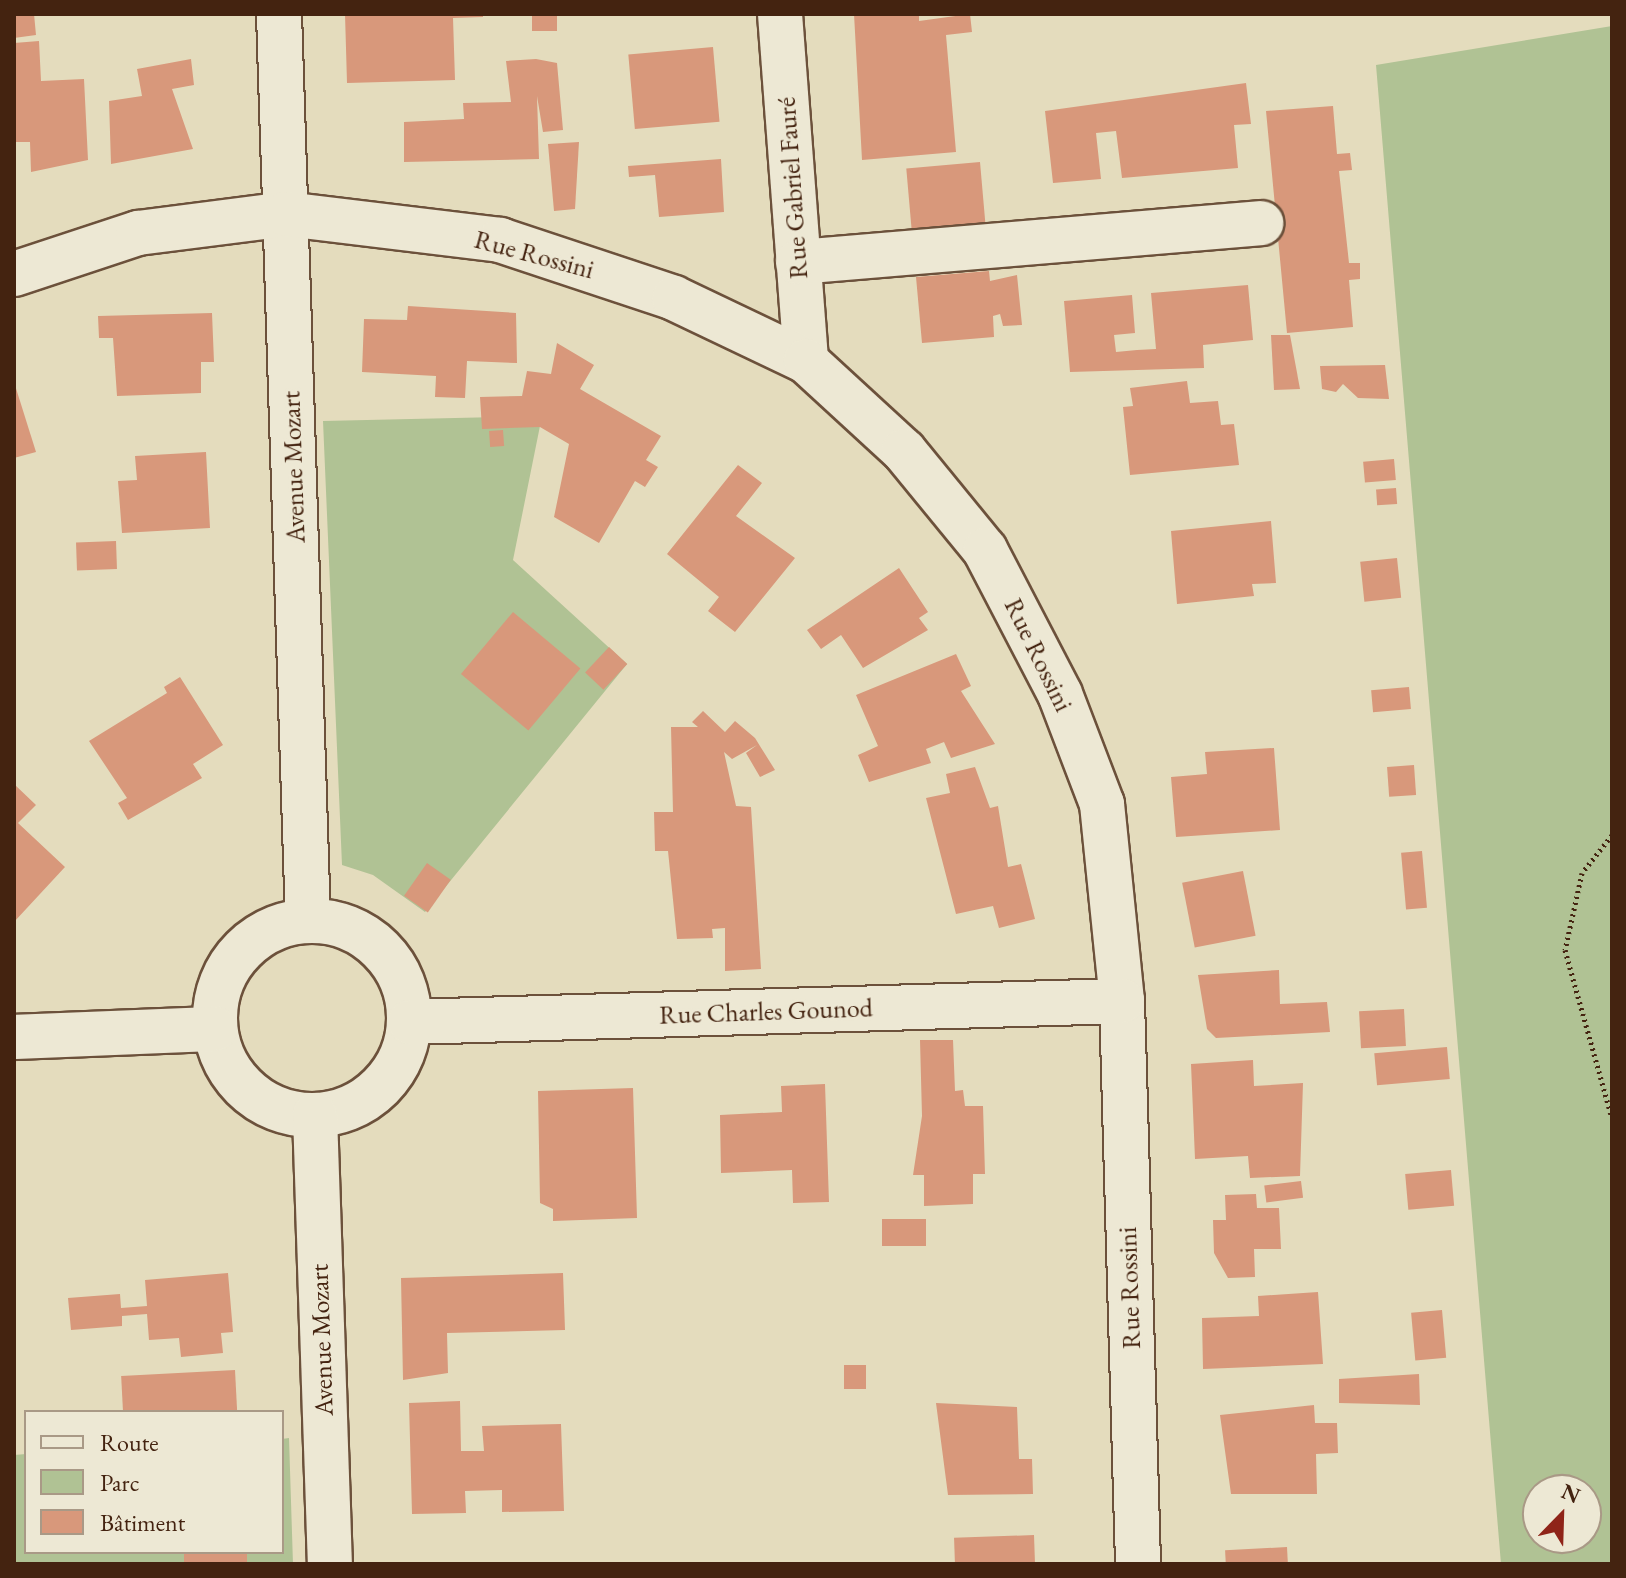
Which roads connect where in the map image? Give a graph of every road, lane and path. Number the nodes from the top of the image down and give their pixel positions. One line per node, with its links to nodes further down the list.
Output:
1 (279, 14): 3 (street, Avenue Mozart)
2 (780, 14): 5 (street, Rue Gabriel Fauré)
3 (286, 214): 6 (street, Rue Rossini); 7 (street, Rue Rossini); 9 (street, Avenue Mozart)
4 (1261, 223): 5 (street)
5 (798, 262): 7 (street, Rue Gabriel Fauré)
6 (14, 274)
7 (806, 361): 10 (street, Rue Rossini)
8 (1612, 835): 15 (path)
9 (308, 920): 11 (street); 12 (street)
10 (1122, 1001): 11 (street, Rue Charles Gounod); 17 (street, Rue Rossini)
11 (410, 1022): 14 (street)
12 (215, 1029): 13 (street); 14 (street)
13 (14, 1037)
14 (315, 1115): 16 (street, Avenue Mozart)
15 (1612, 1118)
16 (330, 1564)
17 (1138, 1564)

